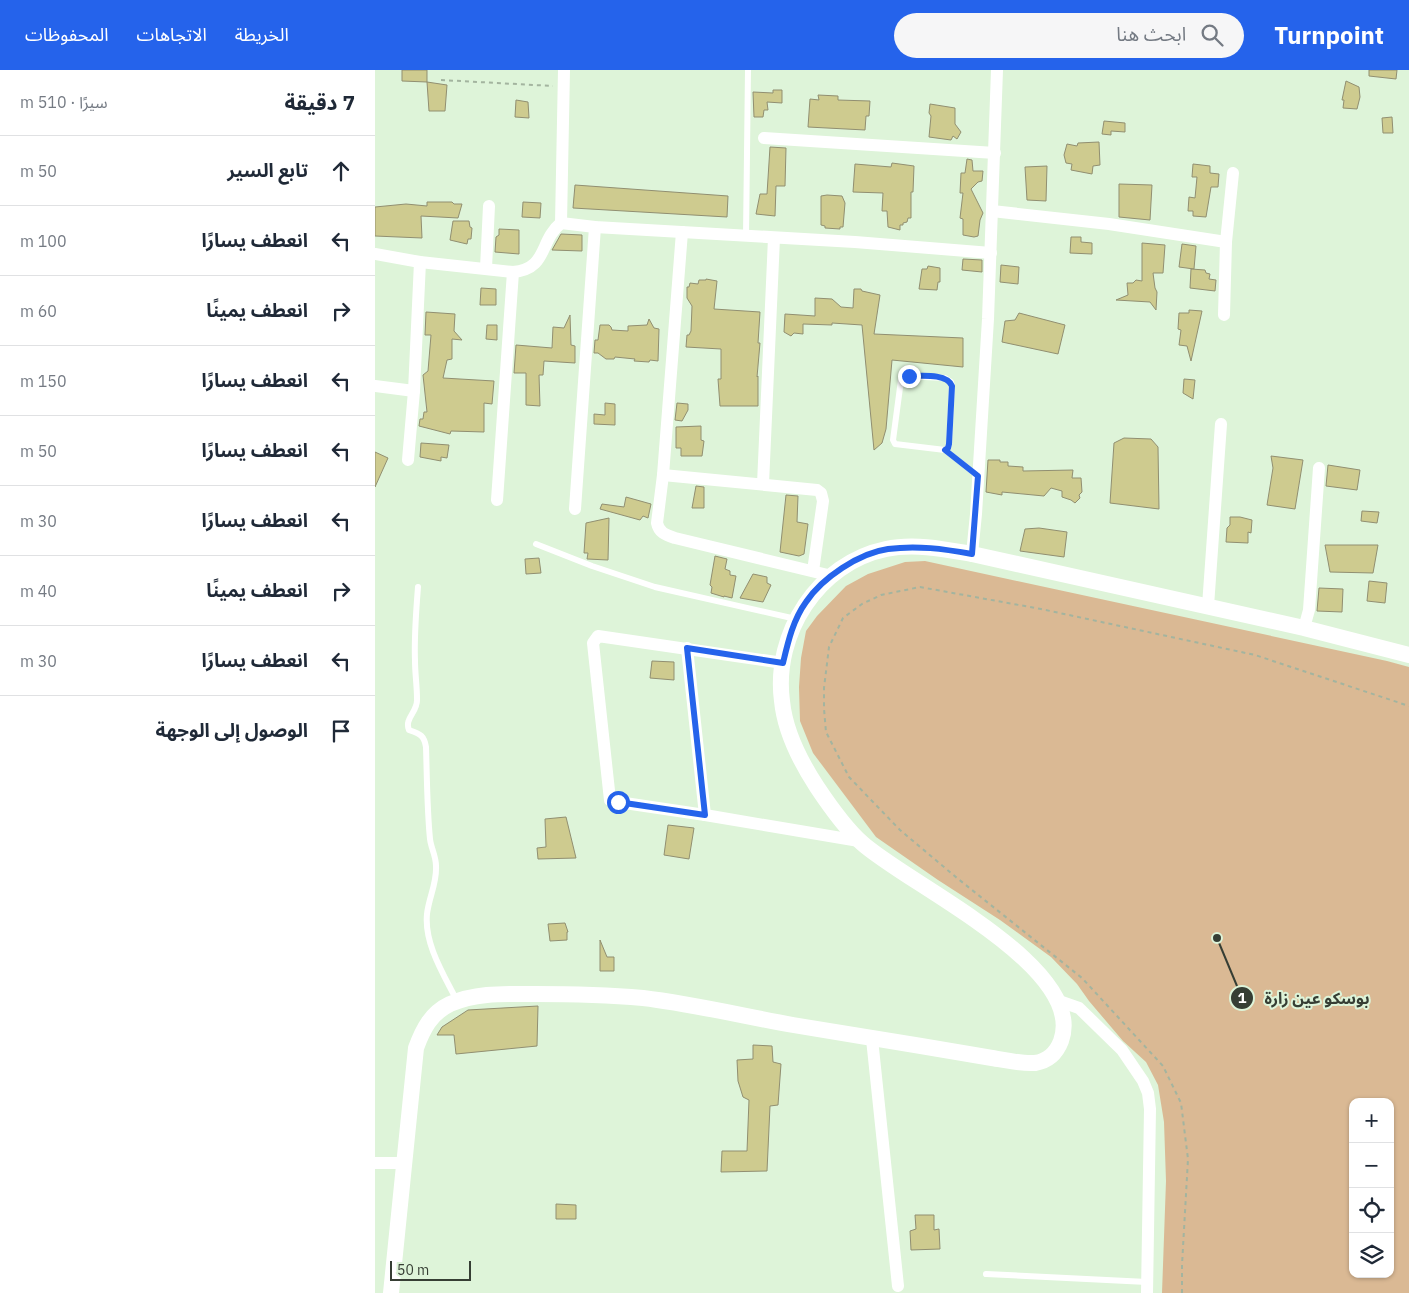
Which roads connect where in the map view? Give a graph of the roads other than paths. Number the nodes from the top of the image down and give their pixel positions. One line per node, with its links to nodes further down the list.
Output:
1 (564, 70): 9 (street)
2 (748, 70): 12 (lane)
3 (997, 70): 5 (street)
4 (764, 138): 5 (street)
5 (995, 153): 8 (street)
6 (1233, 173): 14 (street)
7 (489, 206): 18 (street)
8 (992, 211): 14 (street); 15 (street)
9 (561, 223): 10 (street); 19 (street)
10 (595, 227): 11 (street); 31 (street)
11 (682, 232): 12 (street); 27 (street)
12 (746, 236): 13 (street)
13 (775, 238): 15 (street); 29 (street)
14 (1226, 242): 20 (street)
15 (991, 253): 28 (street)
16 (375, 254): 17 (street)
17 (420, 262): 18 (street); 22 (street)
18 (486, 268): 19 (street)
19 (513, 272): 30 (street)
20 (1224, 314)
21 (375, 386): 22 (street)
22 (414, 391): 25 (street)
23 (1221, 424): 37 (street)
24 (945, 450): 24 (lane); 28 (lane)
25 (408, 460)
26 (1319, 468): 39 (street)
27 (663, 475): 29 (street); 34 (street)
28 (978, 476): 33 (street)
29 (763, 484): 34 (street)
30 (497, 500)
31 (575, 509)
32 (536, 544): 38 (lane)
33 (972, 554): 35 (main road); 37 (main road)
34 (813, 571): 35 (street)
35 (832, 576): 38 (main road)
36 (418, 587): 46 (lane)
37 (1208, 606): 39 (main road)
38 (796, 619): 42 (main road)
39 (1305, 628): 41 (main road)
40 (687, 648): 42 (street); 43 (street); 43 (street)
41 (1409, 655)
42 (783, 663): 44 (main road)
43 (705, 815): 44 (street)
44 (859, 841): 45 (main road)
45 (1059, 1001): 47 (main road); 52 (street)
46 (457, 1002): 47 (main road); 49 (main road)
47 (872, 1039): 51 (street)
48 (375, 1163): 49 (street)
49 (404, 1163): 53 (main road)
50 (985, 1274): 52 (lane)
51 (898, 1286)
52 (1147, 1288)
53 (391, 1293)

